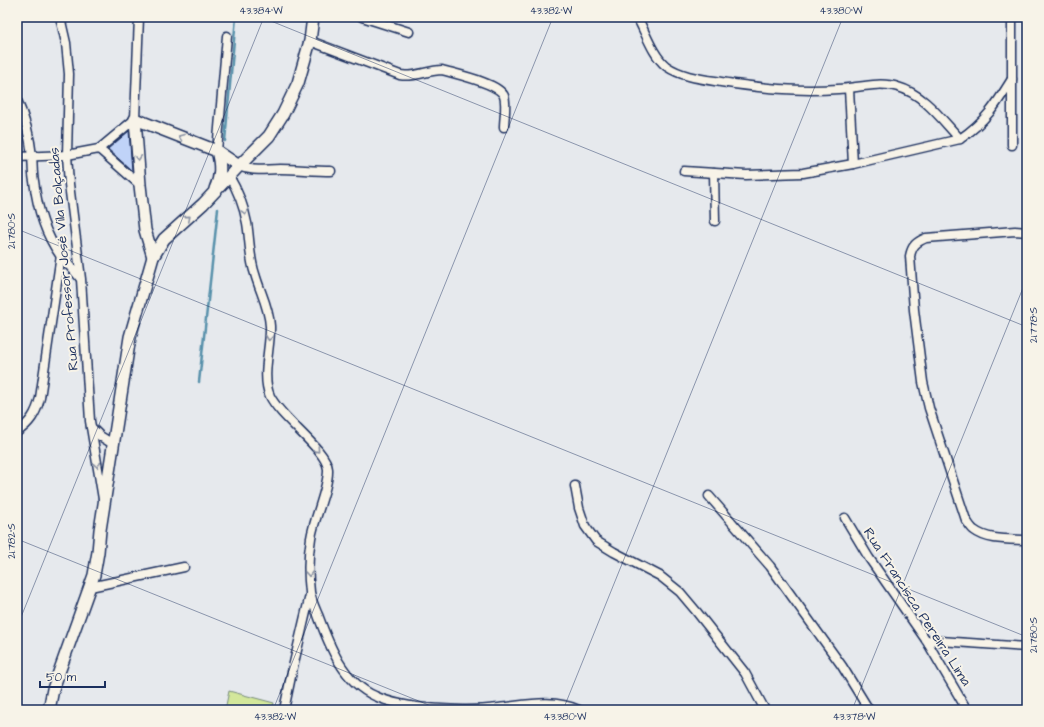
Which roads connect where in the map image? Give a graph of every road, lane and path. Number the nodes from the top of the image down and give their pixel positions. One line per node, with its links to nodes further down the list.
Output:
1 (60, 17): 19 (street, Rua Professor José Vila Bolçadas)
2 (313, 17): 9 (main road)
3 (362, 17): 7 (street)
4 (637, 17): 11 (street)
5 (1012, 17): 10 (street)
6 (140, 18): 13 (street)
7 (409, 32)
8 (227, 36): 18 (street)
9 (310, 41): 14 (street); 23 (main road)
10 (1012, 79): 15 (street); 16 (street)
11 (849, 89): 15 (street); 22 (street)
12 (17, 100): 21 (street)
13 (136, 119): 17 (street); 18 (main road, one-way to 13); 28 (main road, one-way to 28)
14 (504, 127)
15 (960, 139): 22 (street)
16 (1012, 145)
17 (99, 149): 19 (street); 28 (street)
18 (217, 151): 23 (main road); 29 (main road)
19 (67, 156): 21 (street); 36 (street, Rua Professor José Vila Bolçadas)
20 (17, 157): 21 (street)
21 (32, 157): 34 (street)
22 (854, 164): 26 (street)
23 (239, 166): 25 (street); 27 (main road)
24 (684, 170): 26 (street)
25 (330, 171)
26 (714, 173): 30 (street)
27 (229, 176): 29 (main road); 47 (street, one-way to 47)
28 (140, 185): 31 (main road)
29 (211, 196): 33 (main road, one-way to 29)
30 (715, 222)
31 (145, 230): 33 (main road); 35 (main road)
32 (1027, 232): 44 (street)
33 (164, 239): 35 (main road)
34 (60, 255): 36 (street); 38 (street)
35 (153, 257): 39 (main road)
36 (81, 278): 37 (street, Rua Professor José Vila Bolçadas)
37 (91, 427): 39 (street); 42 (street, Rua Professor José Vila Bolçadas, one-way to 42)
38 (17, 432)
39 (113, 444): 42 (main road)
40 (575, 486): 54 (street)
41 (709, 496): 55 (street)
42 (104, 506): 46 (main road)
43 (845, 518): 48 (street, Rua Francisca Pereira Lima)
44 (1027, 540)
45 (184, 567): 46 (street)
46 (90, 586): 51 (main road)
47 (311, 595): 50 (street); 52 (street)
48 (926, 640): 49 (street); 56 (street, Rua Francisca Pereira Lima)
49 (1027, 647)
50 (531, 707): 53 (street)
51 (49, 710)
52 (284, 710)
53 (580, 710)
54 (765, 710)
55 (869, 710)
56 (967, 710)

